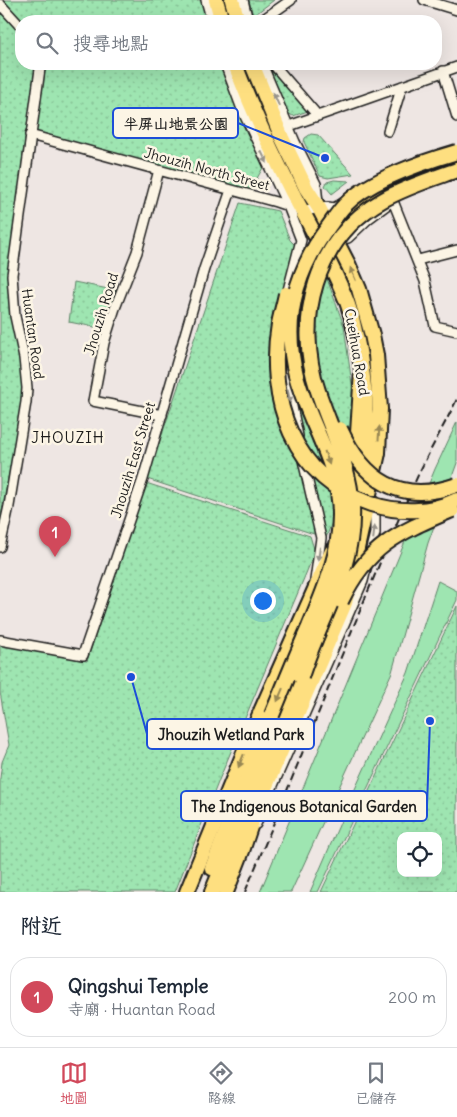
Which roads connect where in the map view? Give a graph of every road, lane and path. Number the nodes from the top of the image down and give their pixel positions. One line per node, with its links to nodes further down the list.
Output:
1 (206, 0): 9 (street)
2 (216, 0): 10 (main road)
3 (232, 0): 11 (main road)
4 (243, 0): 12 (street)
5 (291, 0): 13 (street)
6 (424, 0): 8 (street)
7 (0, 4): 14 (street)
8 (457, 10)
9 (210, 15)
10 (220, 15)
11 (236, 15)
12 (247, 15)
13 (270, 15)
14 (15, 20)
15 (457, 67): 22 (street)
16 (40, 70): 28 (street, Huantan Road)
17 (227, 70): 39 (street, one-way to 39)
18 (237, 70): 41 (main road, Cueihua Road)
19 (254, 70): 40 (main road, Cueihua Road)
20 (265, 70): 26 (street, Cueihua Road, one-way to 20)
21 (278, 70): 24 (street)
22 (443, 72): 23 (street); 25 (street)
23 (402, 86): 24 (street); 27 (street)
24 (318, 116): 26 (street)
25 (457, 117)
26 (289, 126): 40 (street, Cueihua Road)
27 (388, 131)
28 (30, 135): 32 (street, Jhouzih North Street); 56 (street, Huantan Road)
29 (457, 147): 40 (street)
30 (457, 152): 38 (main road, bridge)
31 (457, 162): 36 (main road)
32 (159, 170): 35 (street, Jhouzih North Street); 52 (street, Jhouzih Road)
33 (457, 170): 50 (main road, bridge); 51 (main road, bridge)
34 (457, 177): 37 (street)
35 (231, 190): 39 (street, Jhouzih North Street); 52 (street, Jhouzih East Street)
36 (361, 196): 40 (street); 43 (main road)
37 (393, 201): 45 (street); 48 (street)
38 (346, 204): 54 (main road, bridge); 61 (main road, one-way to 61, bridge)
39 (288, 206): 41 (street, Jhouzih North Street); 44 (street)
40 (324, 208): 41 (street, Jhouzih North Street); 43 (main road, Cueihua Road)
41 (303, 211): 46 (main road, Cueihua Road)
42 (367, 213): 45 (street)
43 (328, 227): 45 (main road, Cueihua Road); 46 (main road)
44 (301, 240): 46 (street); 57 (street, Cueihua Road, one-way to 57)
45 (339, 240): 46 (street); 63 (main road, Cueihua Road, one-way to 45)
46 (320, 243): 50 (main road, Cueihua Road)
47 (457, 250): 48 (street)
48 (418, 260): 49 (street)
49 (457, 331)
50 (362, 370): 57 (main road, Cueihua Road)
51 (313, 371): 53 (main road, bridge); 59 (main road, bridge)
52 (162, 415): 58 (street, Jhouzih East Street)
53 (457, 486)
54 (457, 500)
55 (457, 508): 59 (main road, bridge)
56 (0, 547)
57 (311, 596): 60 (main road, Cueihua Road, one-way to 60)
58 (0, 640)
59 (302, 677): 62 (main road)
60 (187, 892)
61 (203, 892)
62 (212, 892)
63 (226, 892)

